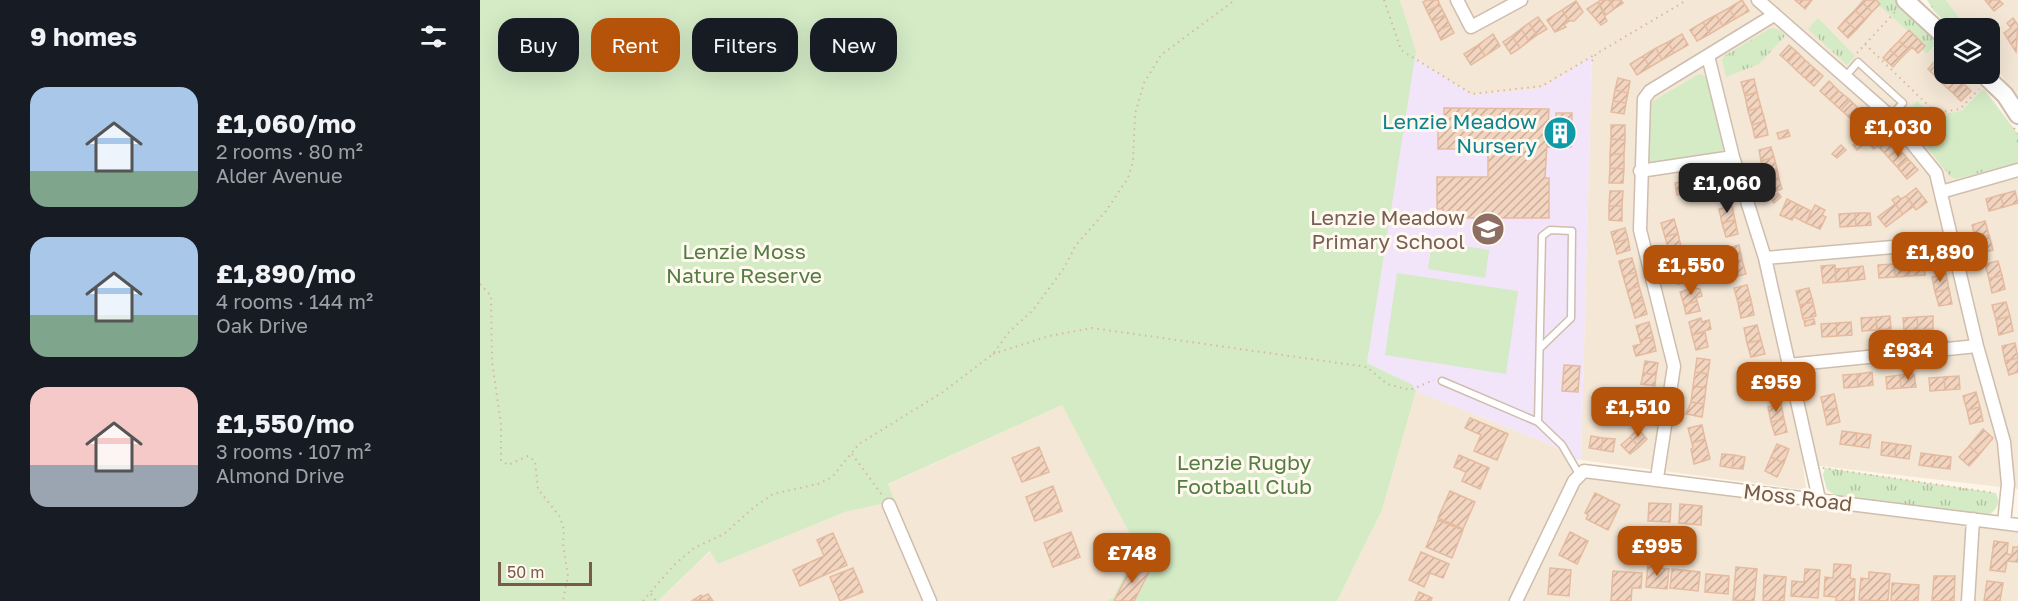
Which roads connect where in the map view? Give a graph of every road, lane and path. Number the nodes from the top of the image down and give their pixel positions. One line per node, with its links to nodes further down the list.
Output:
1 (1234, 0): 28 (path)
2 (1384, 0): 11 (path)
3 (1456, 0): 4 (street)
4 (1521, 0)
5 (1687, 0): 11 (path)
6 (1758, 0): 8 (street)
7 (1902, 4): 9 (street); 10 (path)
8 (1774, 15): 12 (street); 14 (street)
9 (1934, 28)
10 (1865, 44): 14 (path); 15 (path)
11 (1596, 54): 13 (path)
12 (1708, 56): 19 (street); 21 (street)
13 (1592, 61)
14 (1842, 74): 18 (street); 18 (lane)
15 (1979, 84)
16 (1988, 84): 17 (street)
17 (2018, 115)
18 (1890, 116): 22 (street)
19 (1733, 157): 21 (street); 24 (street)
20 (2018, 170): 22 (street)
21 (1640, 171): 35 (street)
22 (1941, 192): 23 (street)
23 (1952, 242): 24 (street); 26 (street)
24 (1765, 258): 29 (street)
25 (480, 284): 43 (path)
26 (1977, 346): 29 (street); 36 (street)
27 (1540, 348): 27 (lane); 31 (lane)
28 (993, 354): 30 (path); 32 (path)
29 (1788, 365): 33 (street)
30 (1442, 381): 31 (lane)
31 (1538, 422): 34 (lane)
32 (852, 454): 38 (path); 42 (path)
33 (1811, 466): 36 (path); 37 (street)
34 (1579, 474): 35 (street, Moss Road); 47 (street)
35 (1657, 478): 37 (street, Moss Road)
36 (2007, 495): 40 (street)
37 (1819, 499): 39 (street, Moss Road)
38 (889, 505): 46 (street)
39 (1973, 519): 40 (street, Moss Road); 48 (street)
40 (2004, 523): 41 (street, Moss Road)
41 (2018, 525)
42 (651, 594): 44 (path); 45 (path)
43 (563, 601)
44 (643, 601)
45 (656, 601)
46 (930, 601)
47 (1516, 601)
48 (1968, 601)

